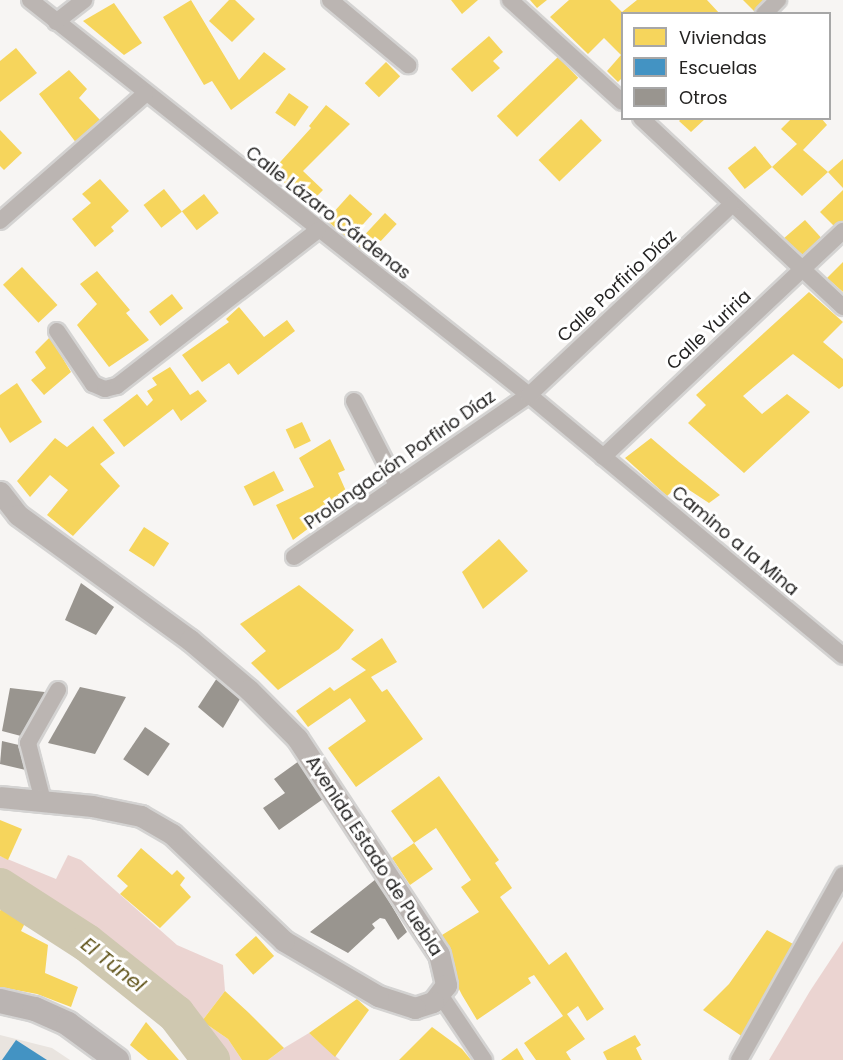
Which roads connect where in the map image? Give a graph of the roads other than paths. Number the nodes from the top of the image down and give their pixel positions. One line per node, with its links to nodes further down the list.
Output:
1 (30, 0): 7 (street, Calle Lázaro Cárdenas)
2 (84, 0): 7 (street)
3 (330, 0): 8 (street)
4 (510, 0): 10 (street)
5 (778, 0): 6 (street)
6 (766, 12)
7 (56, 22): 9 (street, Calle Lázaro Cárdenas)
8 (408, 65)
9 (145, 94): 13 (street); 14 (street, Calle Lázaro Cárdenas)
10 (621, 101)
11 (645, 120): 12 (street)
12 (731, 205): 16 (street); 19 (street, Calle Porfirio Díaz)
13 (0, 222)
14 (318, 230): 18 (street); 19 (street, Calle Lázaro Cárdenas)
15 (843, 231): 16 (street, Calle Yuriria)
16 (801, 270): 17 (street); 21 (street, Calle Yuriria)
17 (843, 307)
18 (57, 331)
19 (529, 395): 21 (street, Calle Lázaro Cárdenas); 22 (street, Prolongación Porfirio Díaz)
20 (354, 400): 22 (street)
21 (603, 457): 25 (street, Camino a la Mina)
22 (397, 485): 24 (street, Prolongación Porfirio Díaz)
23 (0, 492): 30 (street, Avenida Estado de Puebla)
24 (294, 557)
25 (843, 656)
26 (58, 690): 28 (street)
27 (0, 797): 28 (street)
28 (43, 801): 30 (street)
29 (843, 875): 34 (street)
30 (441, 996): 33 (street)
31 (0, 1001): 32 (main road)
32 (117, 1060)
33 (484, 1060)
34 (739, 1060)

